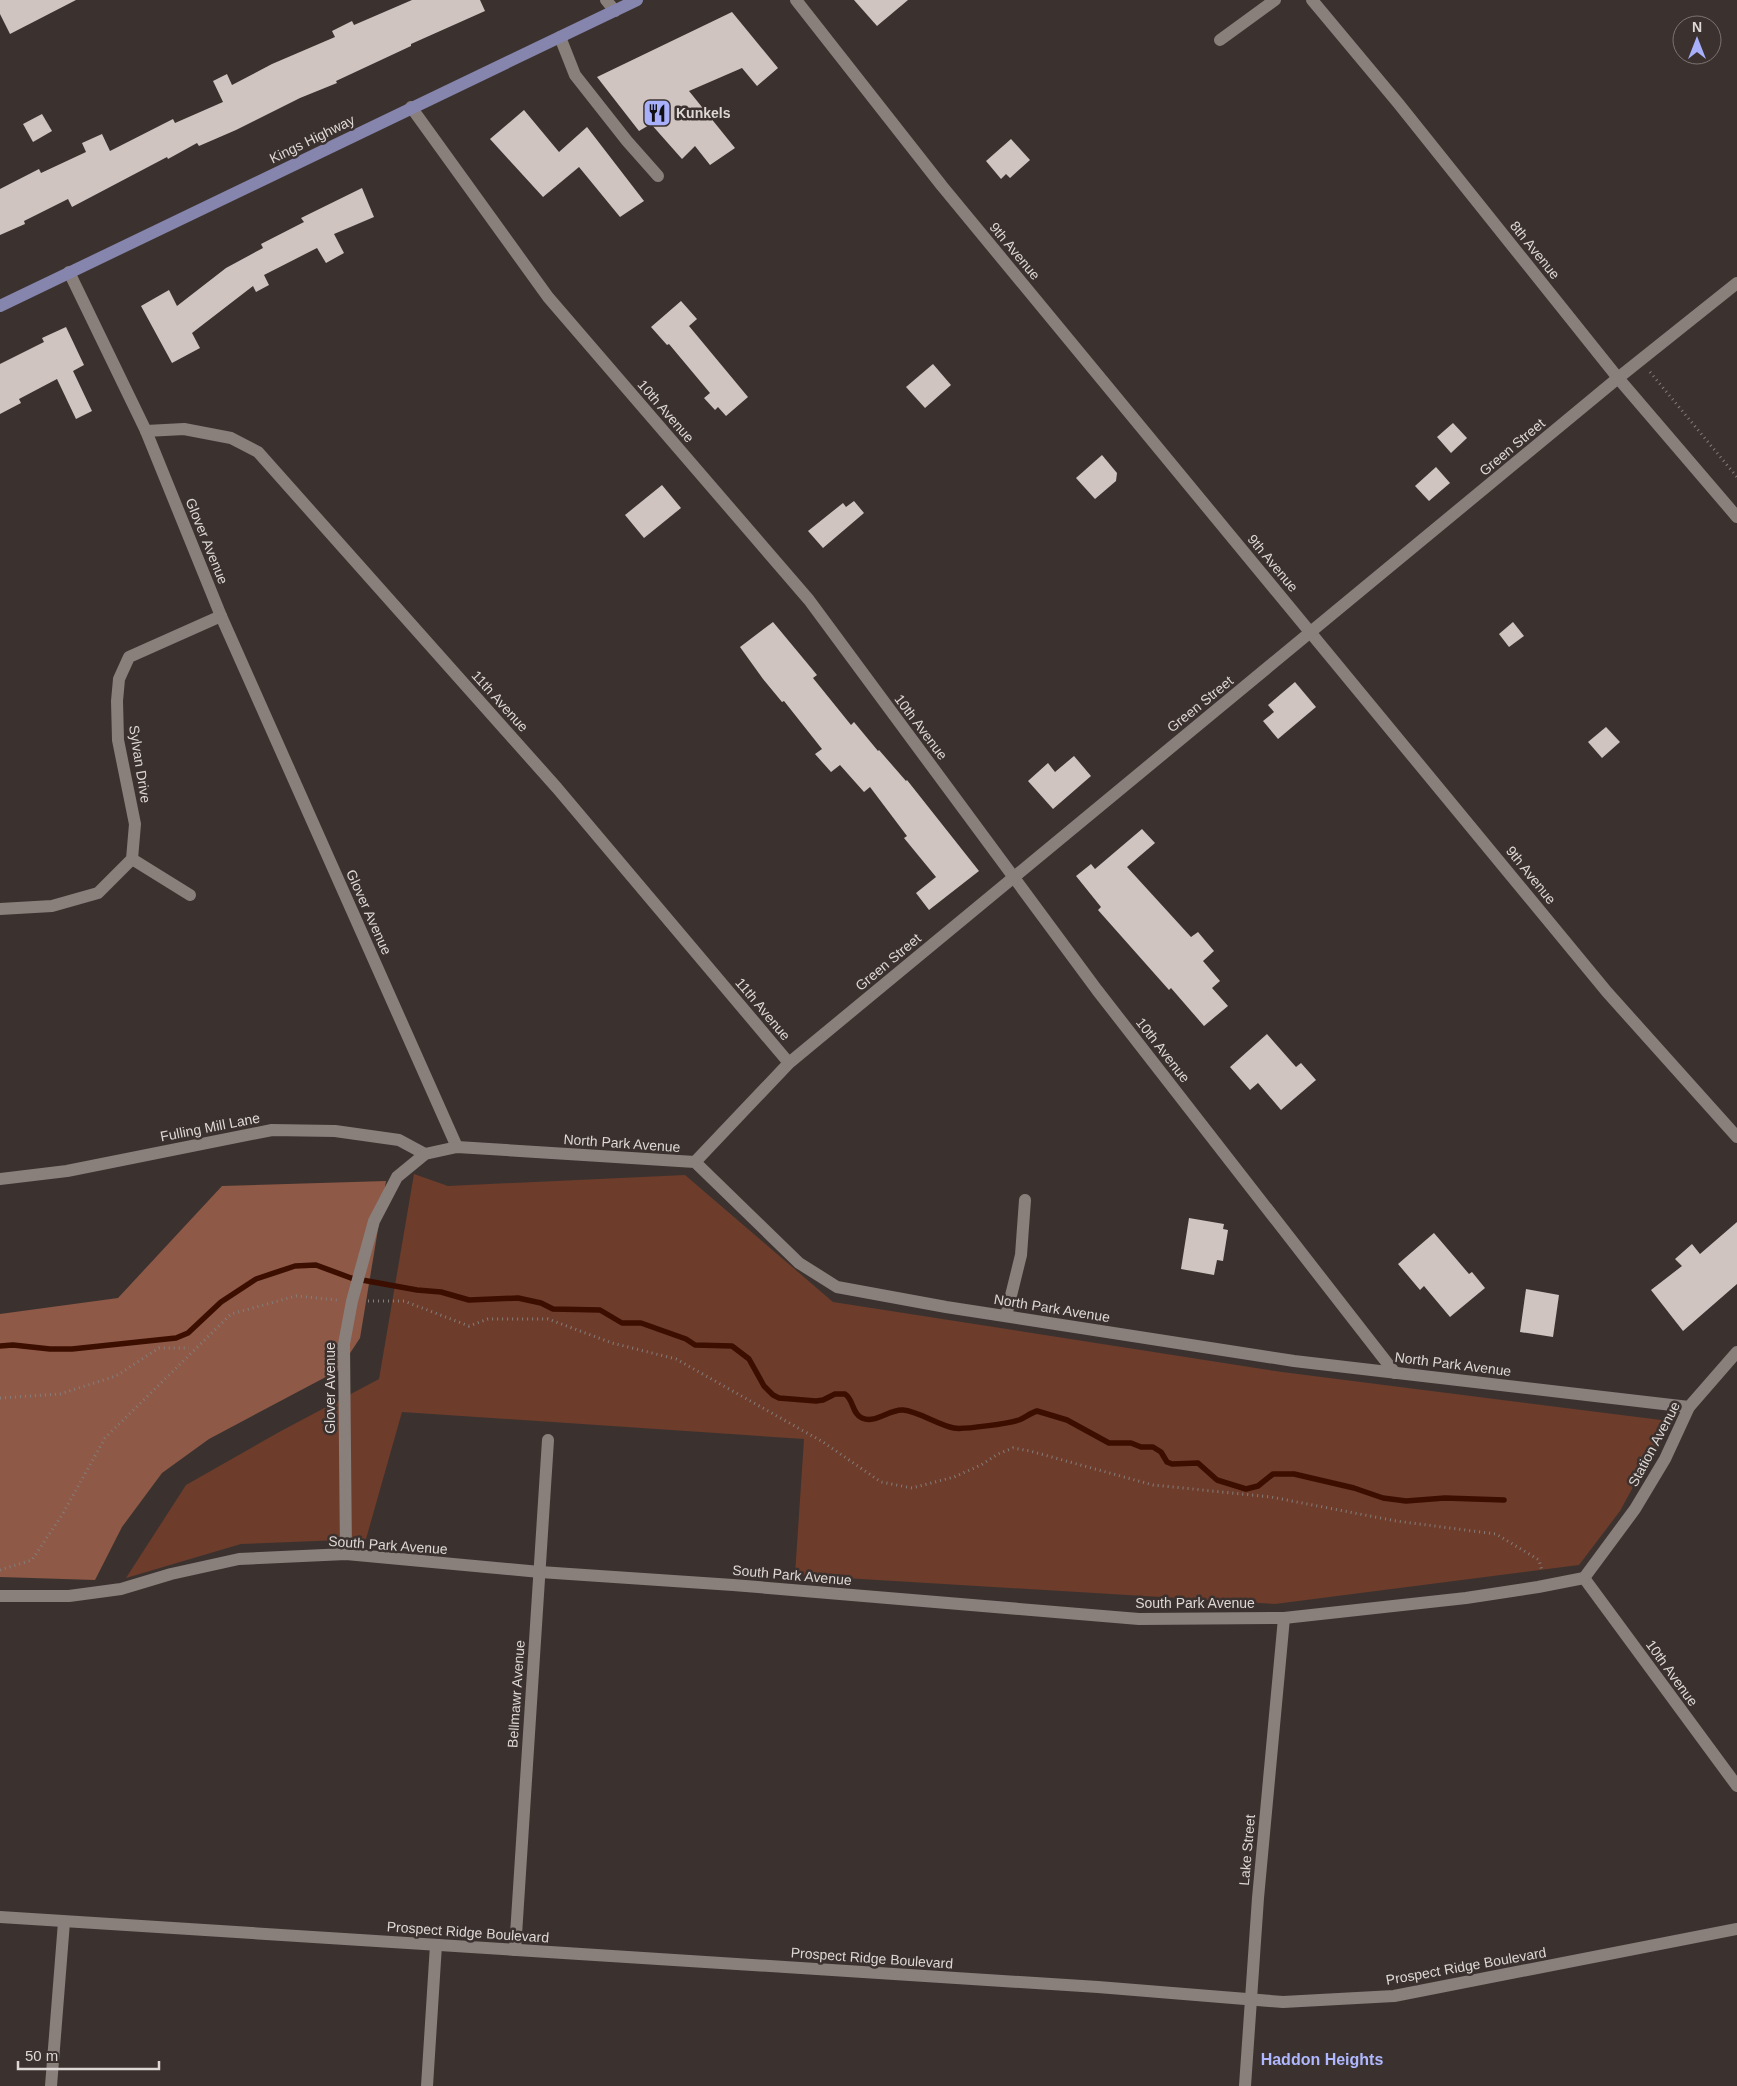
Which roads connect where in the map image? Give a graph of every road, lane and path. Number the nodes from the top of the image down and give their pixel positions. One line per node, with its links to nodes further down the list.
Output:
1 (606, 0): 6 (street)
2 (637, 0): 6 (main road, Kings Highway)
3 (796, 0): 20 (street, 9th Avenue)
4 (1275, 0): 8 (street)
5 (1312, 0): 15 (street, 8th Avenue)
6 (615, 11): 7 (main road, Kings Highway)
7 (560, 37): 9 (main road, Kings Highway); 10 (street)
8 (1220, 40)
9 (411, 107): 11 (main road, Kings Highway); 22 (street, 10th Avenue)
10 (658, 176)
11 (69, 272): 13 (main road, Kings Highway); 16 (street, Glover Avenue)
12 (1737, 283): 15 (street, Green Street)
13 (2, 301)
14 (1648, 369): 17 (path)
15 (1618, 378): 18 (street, 8th Avenue); 20 (street, Green Street)
16 (146, 431): 19 (street, Glover Avenue); 25 (street, 11th Avenue)
17 (1737, 477)
18 (1737, 517)
19 (221, 616): 21 (street, Sylvan Drive); 27 (street, Glover Avenue)
20 (1312, 632): 22 (street, Green Street); 26 (street, 9th Avenue)
21 (132, 859): 23 (street); 24 (street)
22 (1014, 878): 25 (street, Green Street); 36 (street, 10th Avenue)
23 (190, 895)
24 (0, 909)
25 (789, 1063): 29 (street, Green Street)
26 (1737, 1136)
27 (457, 1147): 28 (street, Glover Avenue); 29 (street, North Park Avenue)
28 (425, 1154): 30 (street, Fulling Mill Lane); 32 (street, Glover Avenue)
29 (694, 1162): 33 (street, North Park Avenue)
30 (0, 1179)
31 (1025, 1200): 33 (street)
32 (353, 1296): 40 (street, Glover Avenue); 41 (path); 44 (path)
33 (1006, 1316): 36 (street, North Park Avenue)
34 (189, 1348): 37 (path)
35 (1737, 1352): 38 (street, Station Avenue)
36 (1396, 1373): 38 (street, North Park Avenue)
37 (0, 1398)
38 (1689, 1407): 43 (street, Station Avenue)
39 (548, 1440): 42 (street, Bellmawr Avenue)
40 (346, 1554): 42 (street, South Park Avenue); 45 (street, South Park Avenue)
41 (0, 1570)
42 (540, 1572): 46 (street, South Park Avenue); 52 (street, Bellmawr Avenue)
43 (1584, 1578): 44 (street, South Park Avenue); 47 (street, 10th Avenue)
44 (1546, 1586): 46 (street, South Park Avenue)
45 (0, 1596)
46 (1284, 1618): 53 (street, Lake Street)
47 (1737, 1786)
48 (0, 1917): 49 (street, Prospect Ridge Boulevard)
49 (64, 1922): 51 (street, Prospect Ridge Boulevard); 54 (street)
50 (1737, 1929): 53 (street, Prospect Ridge Boulevard)
51 (436, 1945): 52 (street, Prospect Ridge Boulevard); 55 (street)
52 (515, 1950): 53 (street, Prospect Ridge Boulevard)
53 (1251, 2000): 56 (street, Lake Street)
54 (51, 2086)
55 (426, 2086)
56 (1245, 2086)

